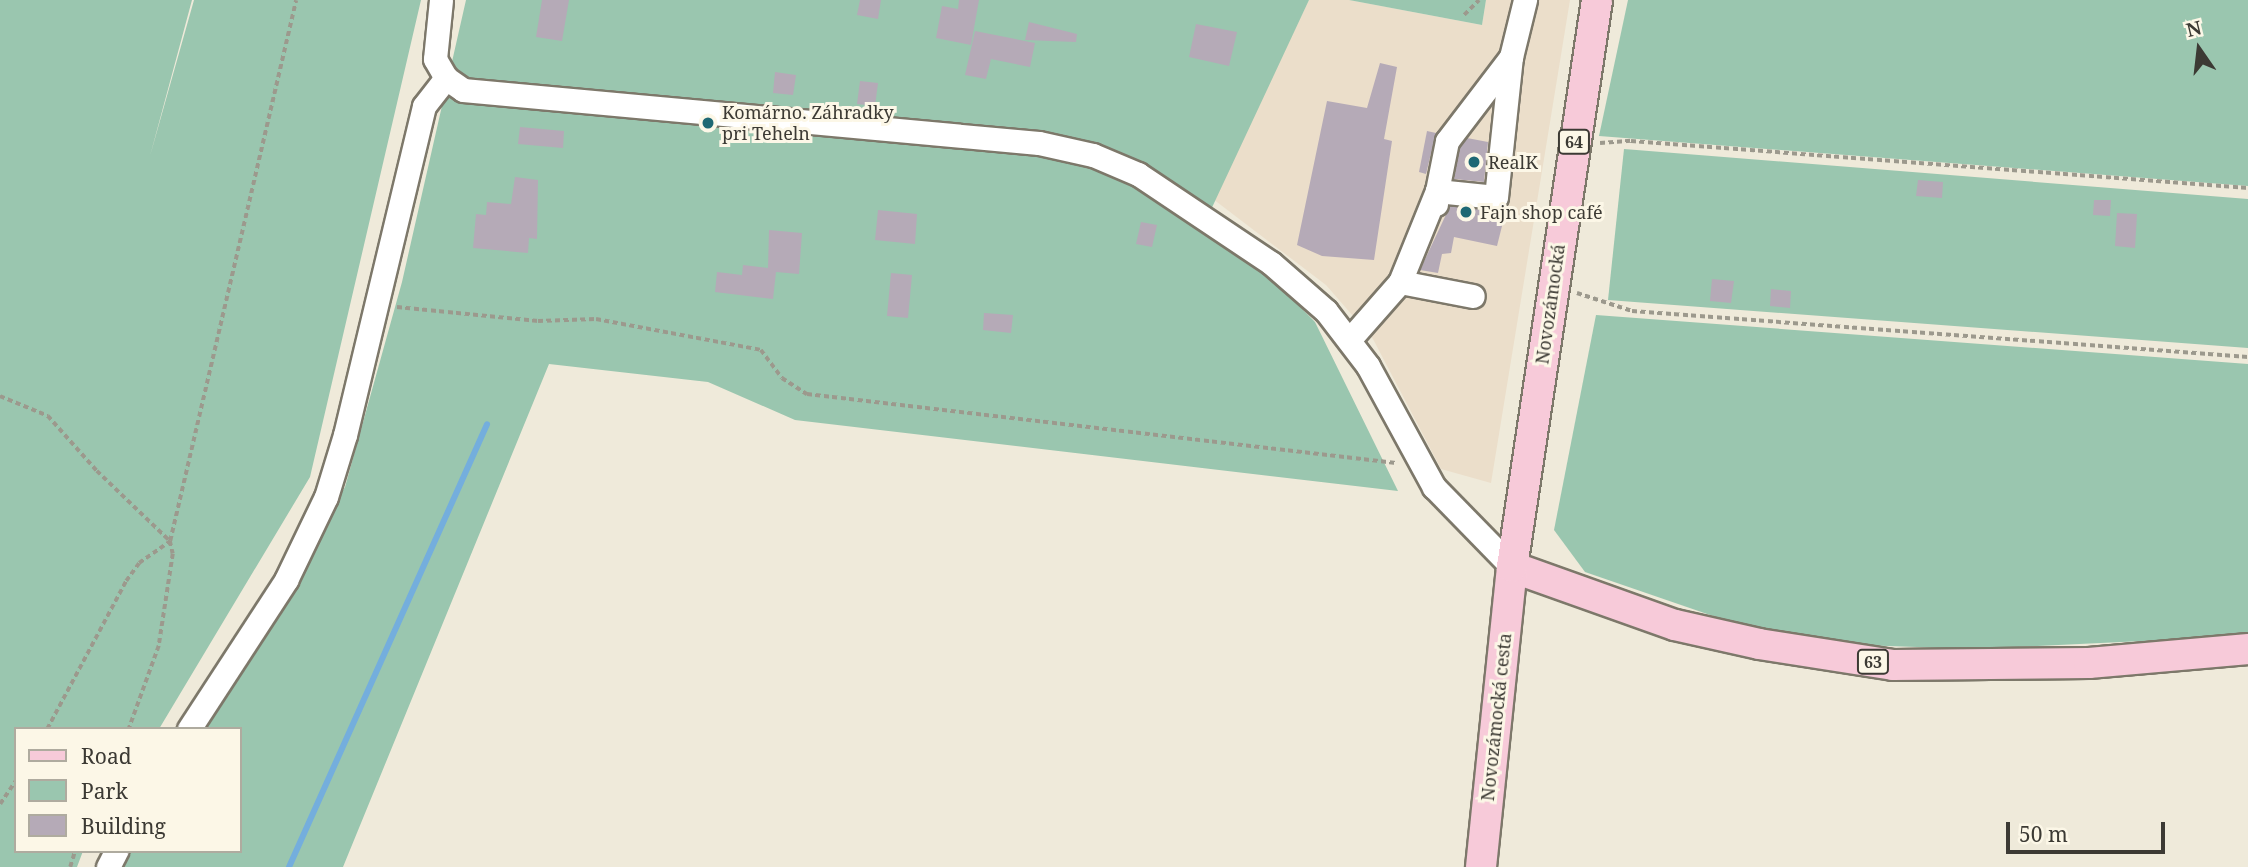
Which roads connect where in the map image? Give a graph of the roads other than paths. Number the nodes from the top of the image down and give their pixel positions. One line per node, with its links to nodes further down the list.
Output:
1 (441, 0): 5 (street)
2 (1525, 0): 4 (street)
3 (1597, 0): 11 (main road, Novozámocká / 64)
4 (1511, 57): 6 (street); 6 (street)
5 (446, 78): 10 (street); 13 (street)
6 (1437, 191): 7 (street); 8 (street)
7 (1436, 232)
8 (1400, 282): 9 (street); 10 (street)
9 (1473, 296)
10 (1350, 339): 11 (street)
11 (1512, 567): 12 (main road, 63); 14 (main road, Novozámocká cesta)
12 (2248, 649)
13 (190, 727)
14 (1481, 867)

